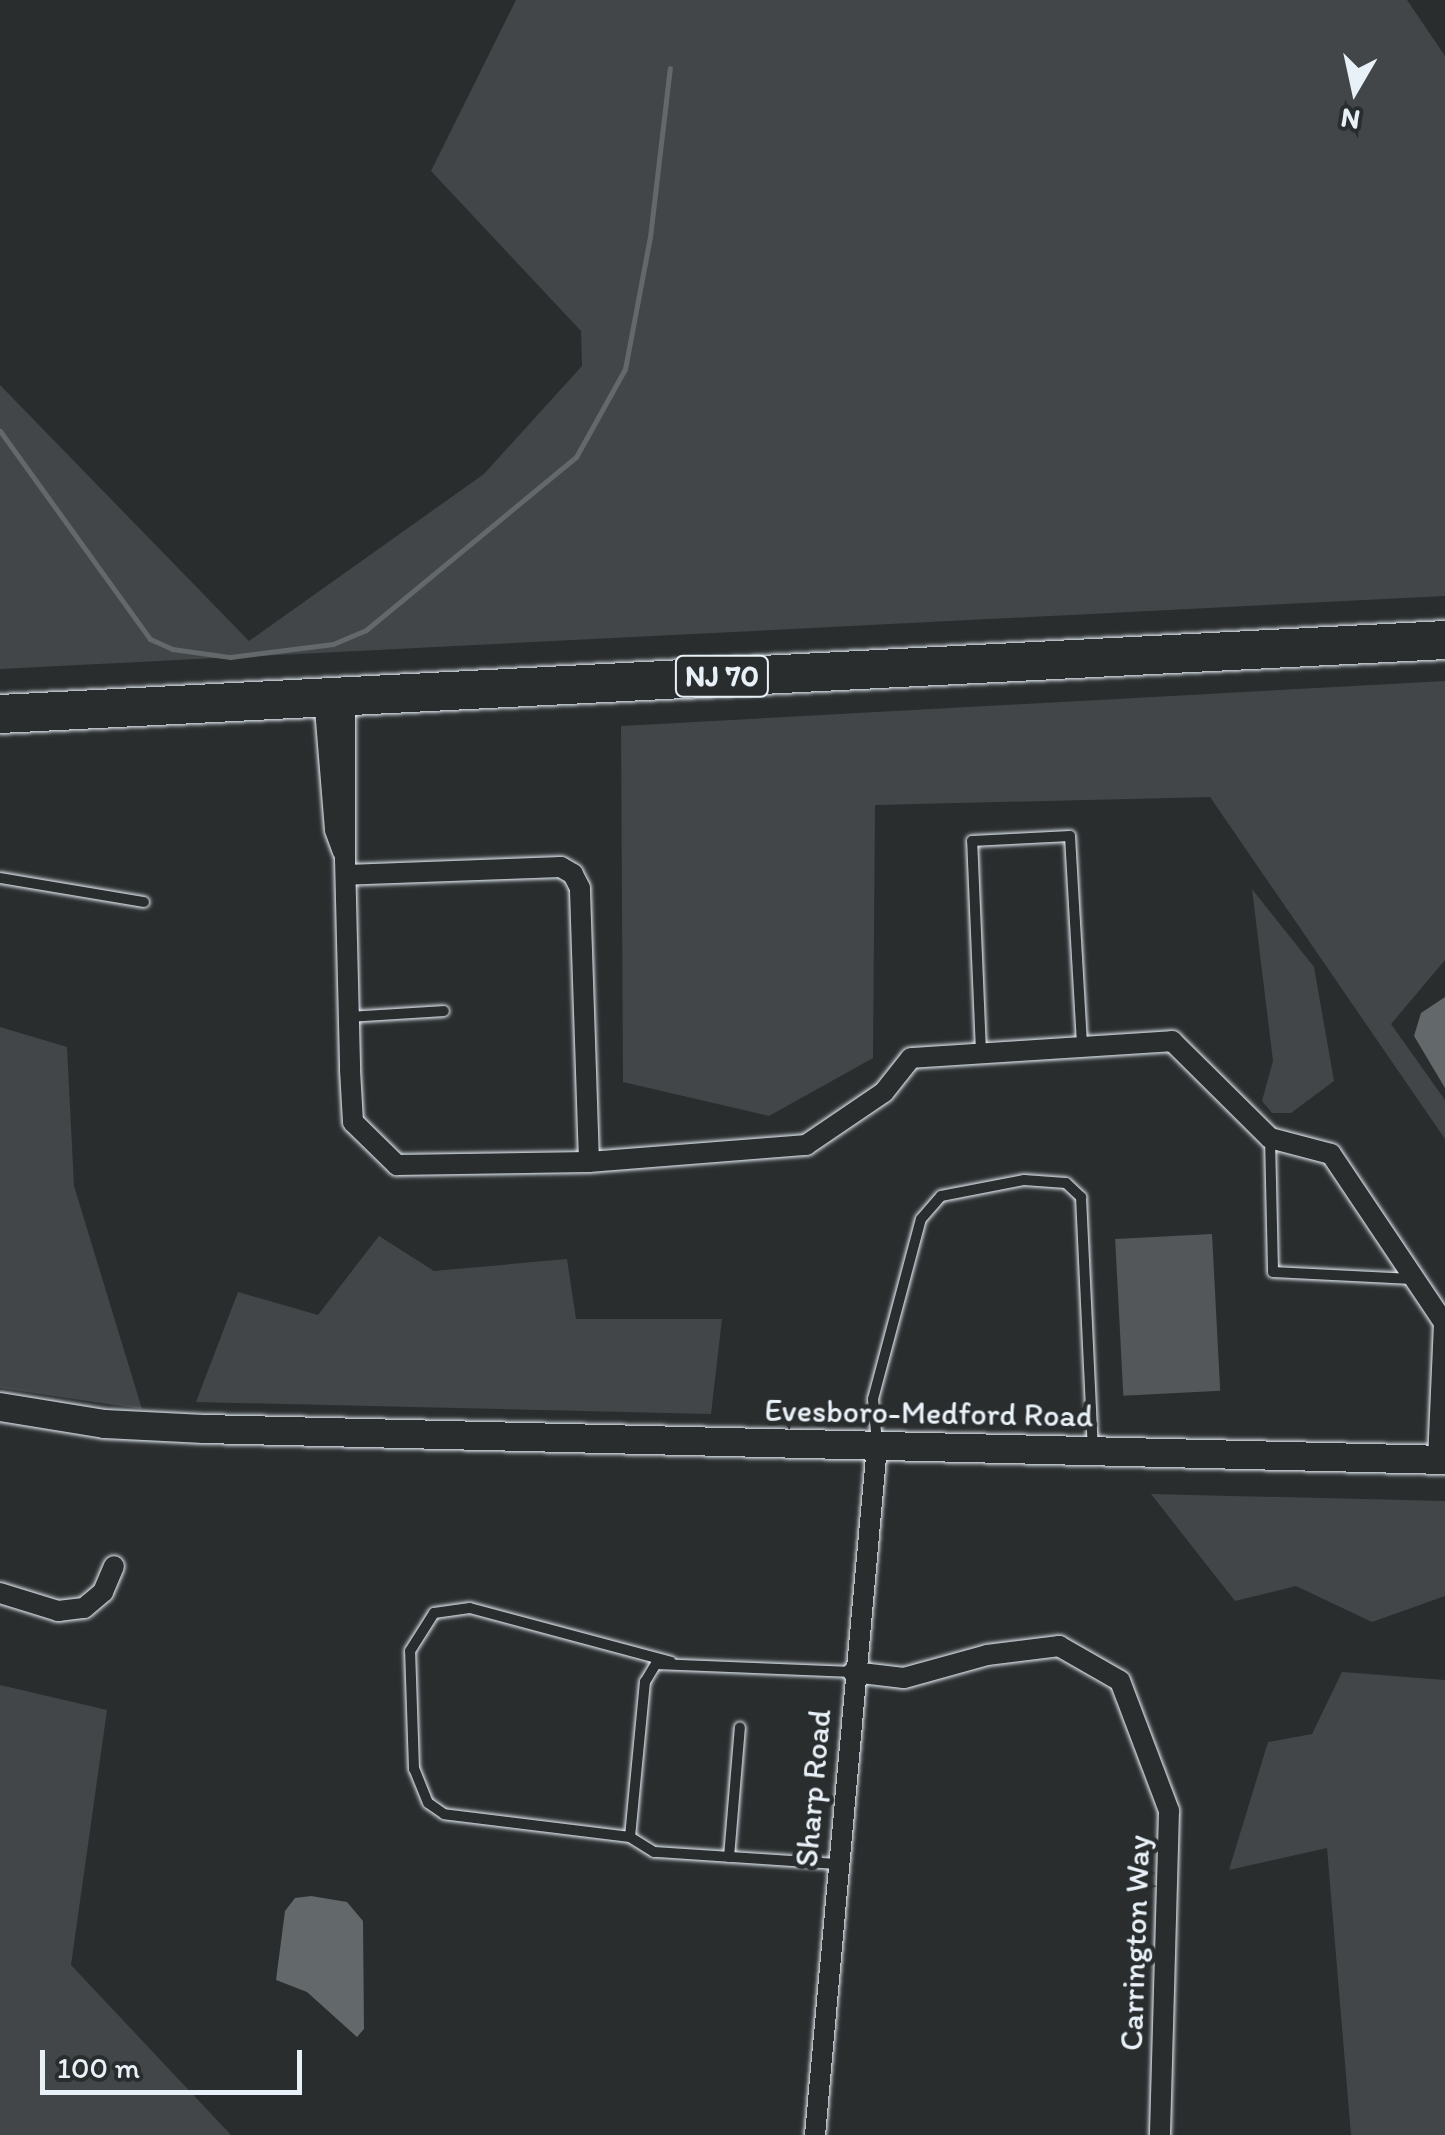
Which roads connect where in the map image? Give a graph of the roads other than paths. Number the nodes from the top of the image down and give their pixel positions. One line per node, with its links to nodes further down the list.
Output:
1 (1445, 640): 2 (highway, NJ 70)
2 (334, 696): 3 (highway, NJ 70); 4 (street)
3 (0, 714)
4 (346, 867): 8 (street); 12 (street)
5 (0, 878): 6 (lane)
6 (144, 902)
7 (444, 1011): 8 (lane)
8 (349, 1017): 12 (street)
9 (1082, 1044): 10 (street); 10 (lane); 11 (street)
10 (982, 1052): 12 (street)
11 (1270, 1138): 13 (street); 13 (lane)
12 (589, 1162)
13 (1412, 1279): 17 (street)
14 (0, 1407): 15 (street, Evesboro-Medford Road)
15 (877, 1446): 16 (street, Evesboro-Medford Road); 16 (lane); 21 (street, Sharp Road)
16 (1092, 1452): 17 (street, Evesboro-Medford Road)
17 (1442, 1460)
18 (114, 1566): 19 (street)
19 (0, 1594)
20 (671, 1662): 21 (lane); 23 (lane); 23 (lane)
21 (853, 1672): 25 (street, Sharp Road); 27 (street, Carrington Way)
22 (740, 1727): 24 (lane)
23 (630, 1837): 24 (lane)
24 (729, 1857): 25 (lane)
25 (837, 1864): 26 (street, Sharp Road)
26 (815, 2135)
27 (1160, 2135)

